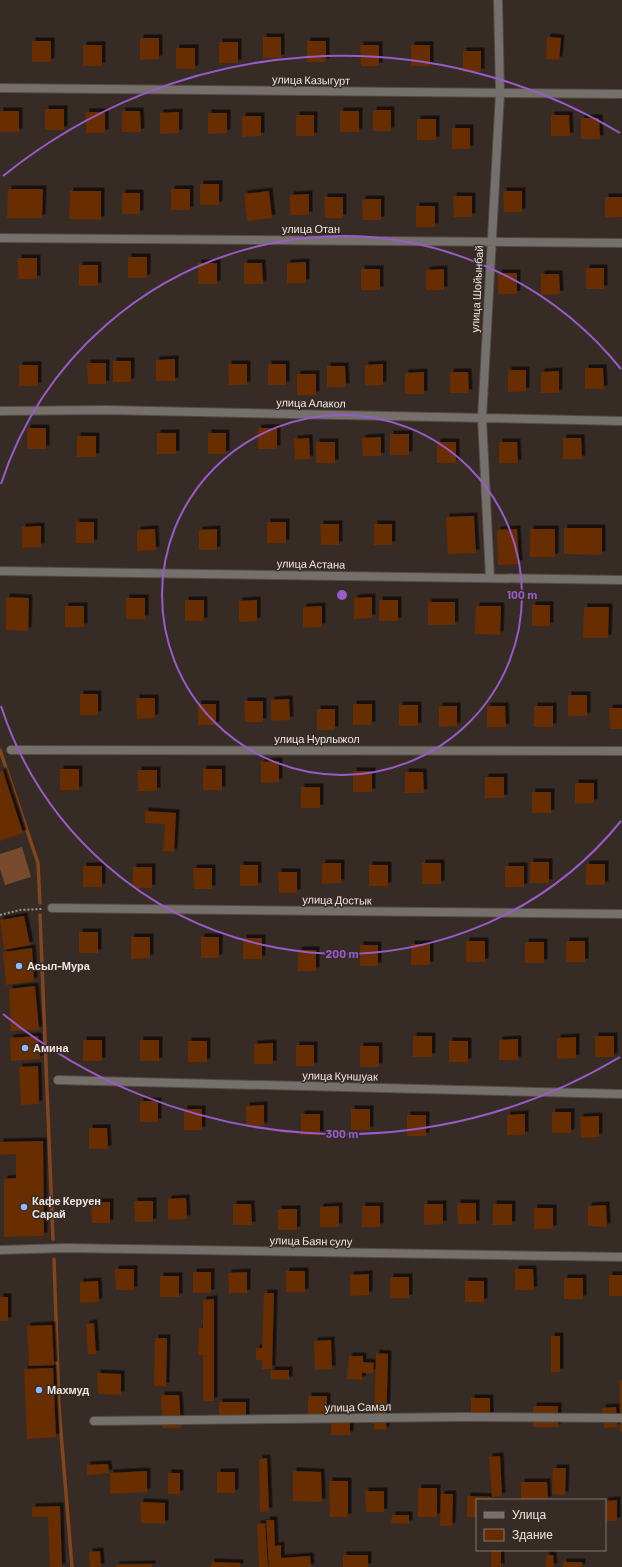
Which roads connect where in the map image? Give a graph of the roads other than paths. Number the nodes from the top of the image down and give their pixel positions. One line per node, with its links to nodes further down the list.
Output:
1 (498, 0): 3 (street, улица Шойынбай)
2 (0, 88): 3 (street, улица Казыгурт)
3 (500, 93): 4 (street, улица Казыгурт); 6 (street, улица Шойынбай)
4 (622, 94)
5 (0, 238): 6 (street, улица Отан)
6 (490, 241): 7 (street, улица Отан); 9 (street, улица Шойынбай)
7 (622, 243)
8 (0, 411): 9 (street, улица Алакол)
9 (482, 418): 10 (street, улица Алакол); 12 (street, улица Шойынбай)
10 (622, 421)
11 (0, 571): 12 (street, улица Астана)
12 (490, 578): 13 (street, улица Астана)
13 (622, 580)
14 (11, 750): 15 (street, улица Нурлыжол)
15 (622, 751)
16 (52, 908): 17 (street, улица Достык)
17 (622, 914)
18 (58, 1080): 19 (street, улица Куншуак)
19 (622, 1094)
20 (0, 1250): 21 (street, улица Баян сулу)
21 (622, 1257)
22 (622, 1418): 23 (street, улица Самал)
23 (94, 1421)

